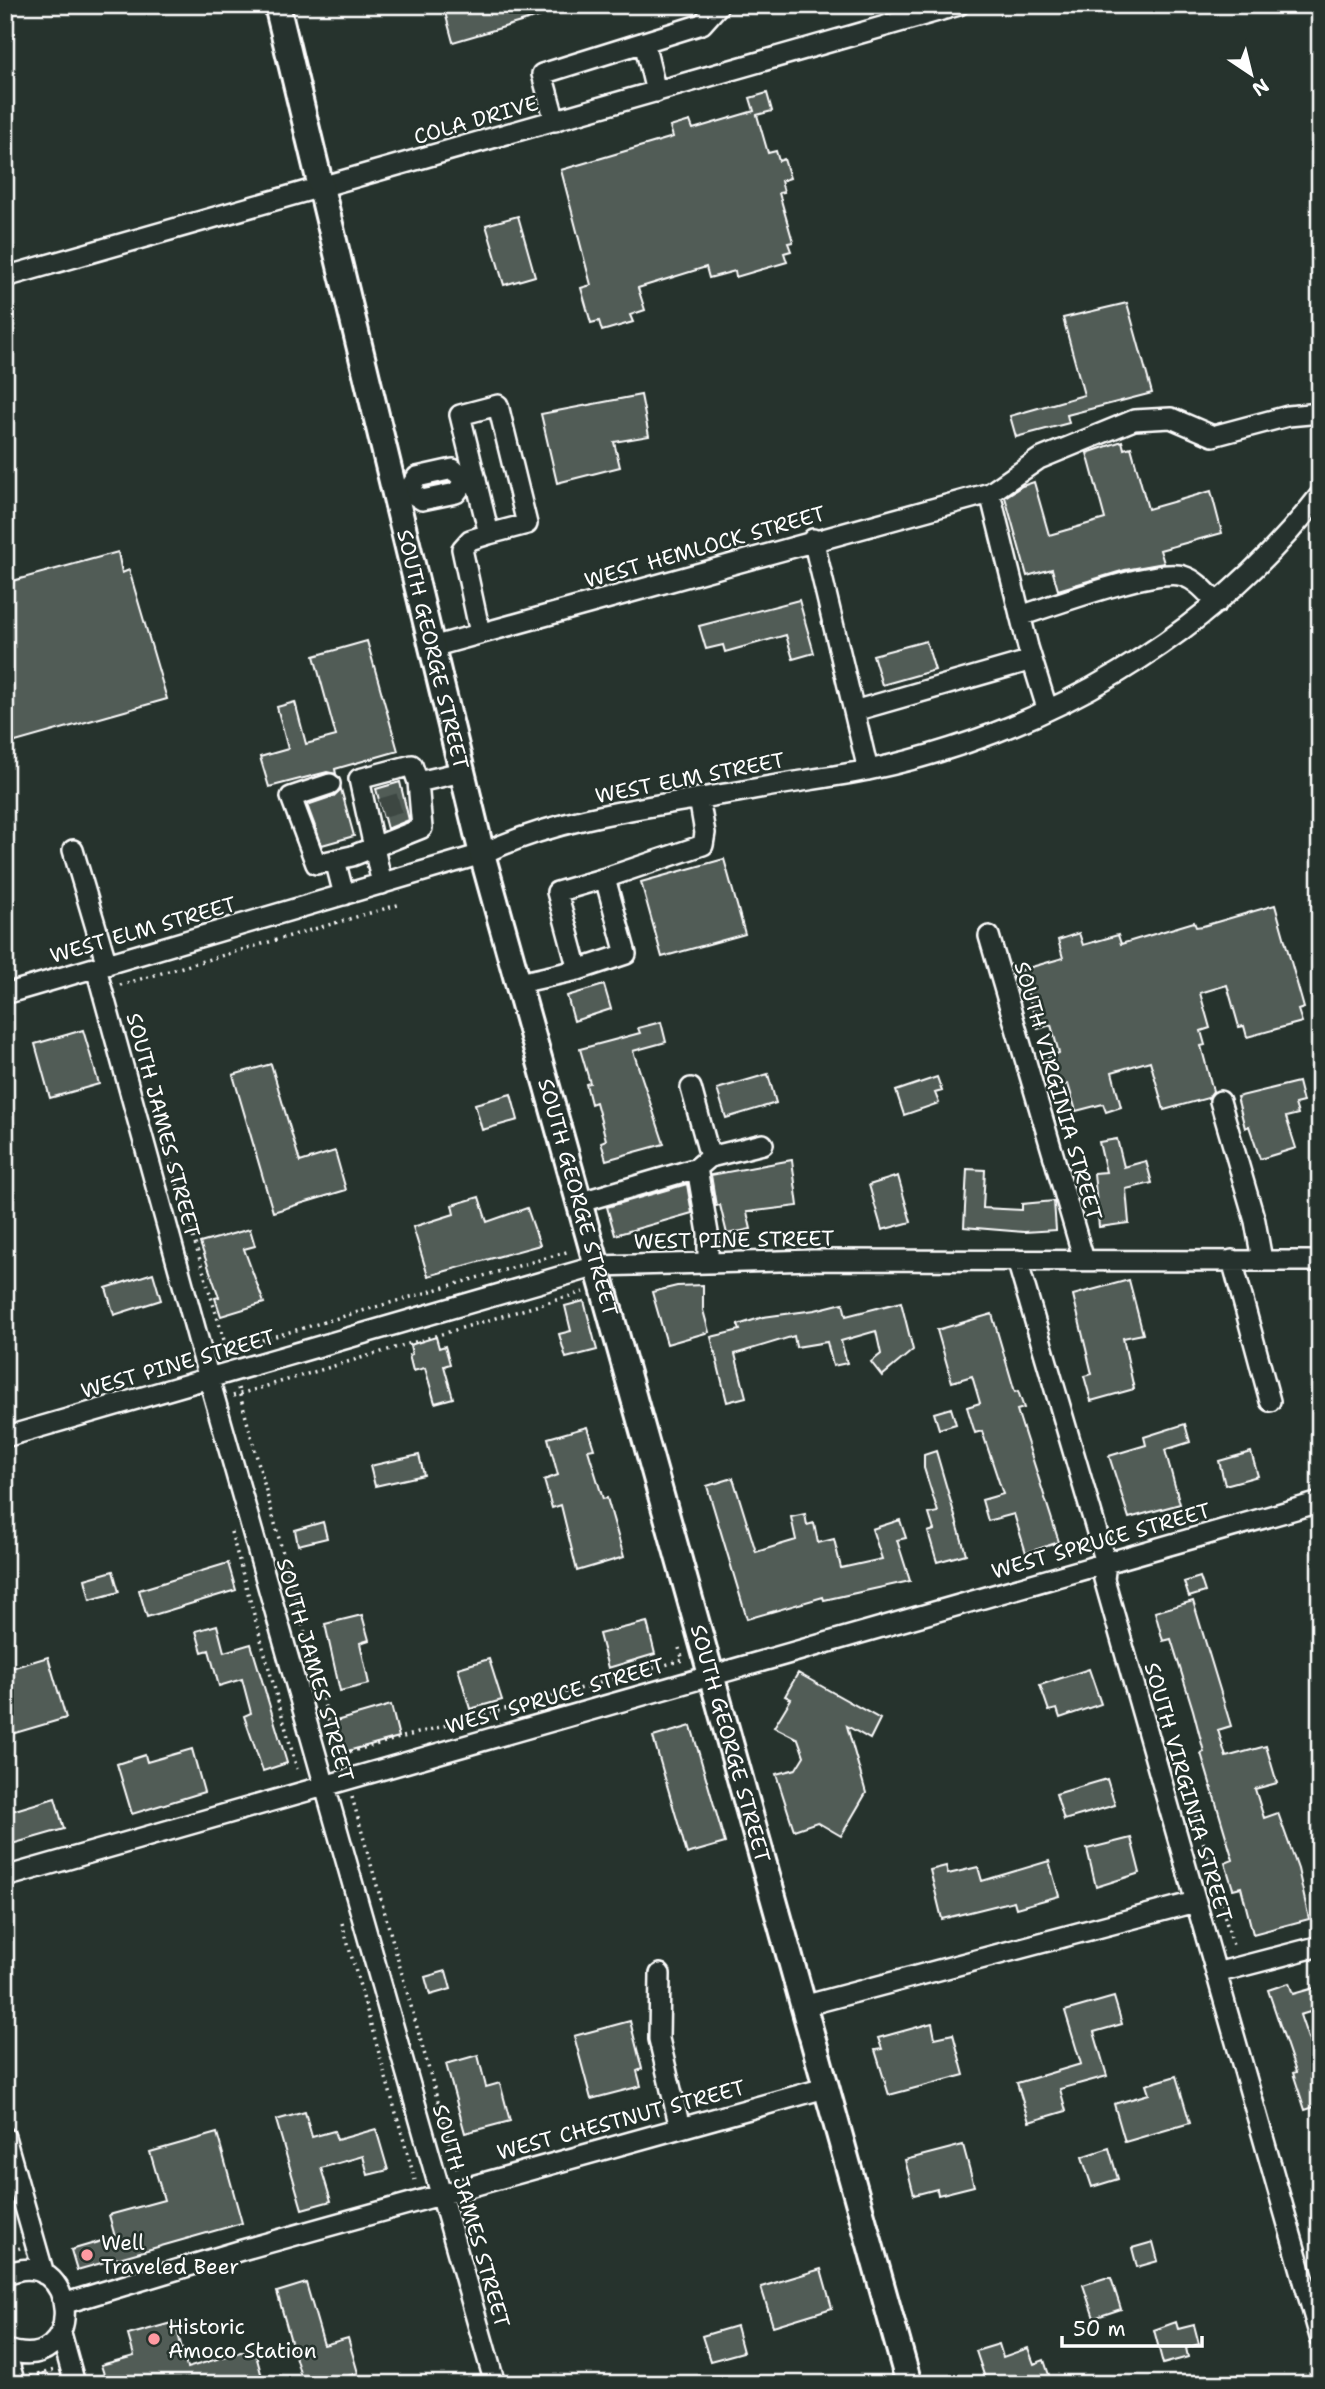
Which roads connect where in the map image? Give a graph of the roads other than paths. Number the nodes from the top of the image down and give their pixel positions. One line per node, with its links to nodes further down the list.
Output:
1 (277, 5): 7 (main road, SOUTH GEORGE STREET)
2 (719, 5): 4 (street)
3 (959, 5): 5 (street, COLA DRIVE)
4 (644, 42): 5 (street); 6 (street)
5 (656, 92): 6 (street, COLA DRIVE)
6 (555, 121): 7 (street, COLA DRIVE)
7 (322, 188): 8 (street, COLA DRIVE); 11 (main road, SOUTH GEORGE STREET)
8 (5, 277)
9 (1320, 413): 12 (street)
10 (471, 480): 11 (street); 14 (street); 14 (street)
11 (401, 493): 19 (main road, SOUTH GEORGE STREET)
12 (990, 494): 15 (street, WEST HEMLOCK STREET); 17 (street)
13 (1320, 495): 16 (street, WEST ELM STREET)
14 (489, 534): 18 (street)
15 (813, 540): 18 (street, WEST HEMLOCK STREET); 22 (street)
16 (1217, 603): 17 (street); 21 (street, WEST ELM STREET)
17 (1020, 616): 20 (street)
18 (480, 633): 19 (street, WEST HEMLOCK STREET)
19 (432, 646): 24 (main road, SOUTH GEORGE STREET)
20 (1032, 660): 21 (street); 22 (street)
21 (1047, 708): 23 (street, WEST ELM STREET)
22 (854, 711): 23 (street)
23 (868, 770): 27 (street, WEST ELM STREET)
24 (462, 772): 26 (street); 30 (main road, SOUTH GEORGE STREET)
25 (330, 785): 31 (street)
26 (414, 793): 28 (street); 28 (street)
27 (699, 798): 30 (street, WEST ELM STREET); 32 (street)
28 (373, 847): 31 (street); 33 (street)
29 (73, 850): 36 (street, SOUTH JAMES STREET)
30 (482, 854): 33 (street, WEST ELM STREET); 38 (main road, SOUTH GEORGE STREET)
31 (335, 860): 34 (street)
32 (605, 878): 37 (street); 37 (street)
33 (382, 884): 34 (street, WEST ELM STREET)
34 (344, 895): 36 (street, WEST ELM STREET)
35 (989, 936): 46 (street, SOUTH VIRGINIA STREET)
36 (102, 966): 39 (street, WEST ELM STREET); 52 (street, SOUTH JAMES STREET)
37 (578, 970): 38 (street)
38 (519, 983): 44 (main road, SOUTH GEORGE STREET)
39 (5, 994)
40 (691, 1088): 43 (street)
41 (1220, 1101): 48 (street)
42 (763, 1144): 43 (street)
43 (703, 1162): 44 (street); 50 (street)
44 (581, 1202): 51 (main road, SOUTH GEORGE STREET)
45 (1017, 1260): 46 (street, WEST PINE STREET); 50 (street, WEST PINE STREET); 56 (street, SOUTH VIRGINIA STREET)
46 (1084, 1260): 47 (street, WEST PINE STREET)
47 (1232, 1260): 48 (street, WEST PINE STREET); 53 (street)
48 (1262, 1260): 49 (street, WEST PINE STREET)
49 (1320, 1261)
50 (708, 1262): 51 (street, WEST PINE STREET)
51 (597, 1266): 52 (street, WEST PINE STREET); 57 (main road, SOUTH GEORGE STREET)
52 (209, 1379): 54 (street, WEST PINE STREET); 58 (street, SOUTH JAMES STREET)
53 (1270, 1401)
54 (5, 1437)
55 (1320, 1502): 56 (street, WEST SPRUCE STREET)
56 (1106, 1563): 57 (street, WEST SPRUCE STREET); 60 (street, SOUTH VIRGINIA STREET)
57 (709, 1675): 58 (street, WEST SPRUCE STREET); 64 (main road, SOUTH GEORGE STREET)
58 (325, 1786): 59 (street, WEST SPRUCE STREET); 68 (street, SOUTH JAMES STREET)
59 (5, 1877)
60 (1195, 1902): 62 (street, SOUTH VIRGINIA STREET); 64 (street)
61 (1320, 1946): 62 (street)
62 (1216, 1973): 73 (street, SOUTH VIRGINIA STREET)
63 (660, 1974): 66 (street)
64 (803, 2006): 65 (main road, SOUTH GEORGE STREET)
65 (825, 2088): 66 (street, WEST CHESTNUT STREET); 78 (main road, SOUTH GEORGE STREET)
66 (680, 2128): 68 (street, WEST CHESTNUT STREET)
67 (5, 2137): 69 (street)
68 (441, 2194): 71 (street, WEST CHESTNUT STREET); 77 (street, SOUTH JAMES STREET)
69 (44, 2274): 70 (street); 71 (street)
70 (5, 2275)
71 (66, 2303): 72 (street)
72 (61, 2333): 74 (street); 76 (street)
73 (1320, 2337)
74 (5, 2349): 75 (street)
75 (19, 2381)
76 (75, 2384)
77 (495, 2384)
78 (909, 2384)

